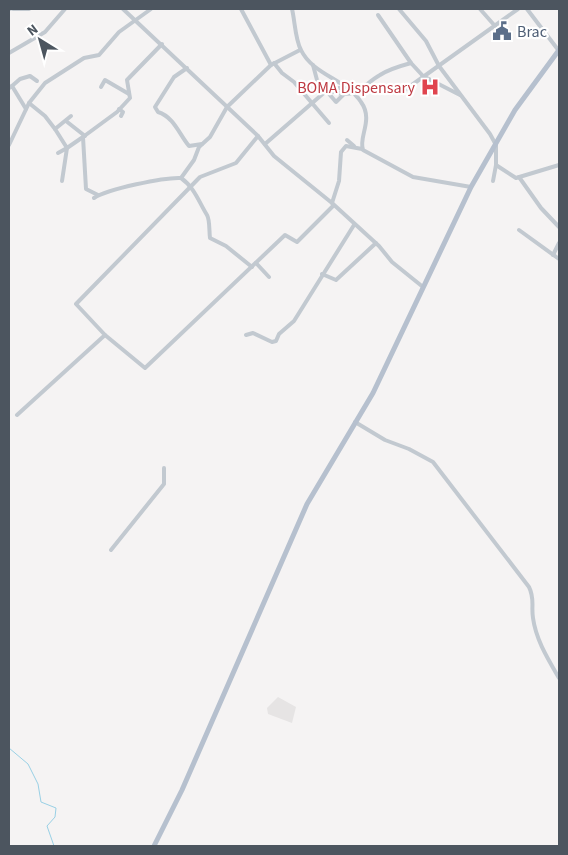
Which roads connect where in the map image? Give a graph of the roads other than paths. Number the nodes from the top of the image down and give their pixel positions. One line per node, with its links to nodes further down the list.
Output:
1 (13, 9): 2 (street)
2 (28, 9)
3 (65, 9): 18 (street)
4 (123, 9): 13 (street)
5 (151, 9): 13 (street)
6 (241, 9): 20 (street)
7 (292, 9): 16 (street)
8 (400, 9): 22 (street)
9 (480, 9): 14 (street)
10 (518, 9): 14 (street)
11 (528, 9): 17 (street)
12 (378, 15): 19 (street)
13 (134, 18): 15 (street); 36 (street)
14 (494, 26): 22 (street)
15 (162, 44): 23 (street); 33 (street)
16 (300, 50): 20 (street); 21 (street)
17 (559, 50): 50 (main road)
18 (9, 53)
19 (411, 63): 24 (street); 31 (street)
20 (273, 64): 37 (street); 38 (street)
21 (313, 65): 28 (street); 29 (street)
22 (439, 66): 24 (street); 35 (street)
23 (187, 68): 38 (street); 52 (street)
24 (423, 76): 32 (street); 35 (street)
25 (37, 81): 26 (street)
26 (10, 87): 39 (street)
27 (101, 87): 33 (street)
28 (349, 89): 30 (street); 31 (street); 34 (street)
29 (327, 92): 30 (street); 34 (street); 37 (street)
30 (334, 92): 34 (street)
31 (354, 92): 34 (street); 58 (street)
32 (402, 92)
33 (129, 94): 40 (street)
34 (344, 94)
35 (461, 95): 47 (street)
36 (29, 103): 39 (street); 45 (street)
37 (314, 104): 44 (street); 53 (street)
38 (227, 107): 48 (street); 52 (street)
39 (26, 109): 46 (street)
40 (119, 109): 42 (street); 49 (street)
41 (71, 116): 43 (street)
42 (121, 116)
43 (66, 121): 45 (street); 49 (street)
44 (330, 123)
45 (55, 129): 57 (street)
46 (11, 134): 54 (street)
47 (490, 134): 50 (street); 55 (street)
48 (258, 136): 53 (street); 66 (street)
49 (84, 137): 57 (street); 68 (street)
50 (500, 137): 55 (main road)
51 (347, 140): 56 (street)
52 (202, 144): 62 (street)
53 (265, 144): 70 (street)
54 (9, 145)
55 (496, 145): 60 (street); 67 (main road)
56 (354, 146): 58 (street); 70 (street)
57 (67, 148): 59 (street); 64 (street)
58 (362, 149): 67 (street)
59 (58, 153)
60 (496, 165): 63 (street); 65 (street)
61 (559, 165): 63 (street)
62 (181, 178): 66 (street); 68 (street)
63 (519, 178): 72 (street)
64 (62, 180)
65 (493, 181)
66 (190, 186): 79 (street); 83 (street)
67 (471, 187): 82 (main road)
68 (98, 195): 69 (street)
69 (94, 198)
70 (333, 204): 71 (street); 78 (street)
71 (354, 225): 74 (street); 80 (street)
72 (559, 228)
73 (519, 230): 76 (street)
74 (378, 242): 80 (street); 82 (street)
75 (559, 243): 76 (street)
76 (554, 255): 77 (street)
77 (559, 259)
78 (256, 263): 79 (street); 81 (street)
79 (252, 267): 83 (street)
80 (322, 274): 84 (street)
81 (269, 277)
82 (423, 286): 86 (main road)
83 (106, 335): 85 (street)
84 (246, 335)
85 (17, 415)
86 (355, 422): 89 (street); 90 (main road)
87 (164, 468): 88 (street)
88 (111, 550)
89 (559, 678)
90 (154, 846)

